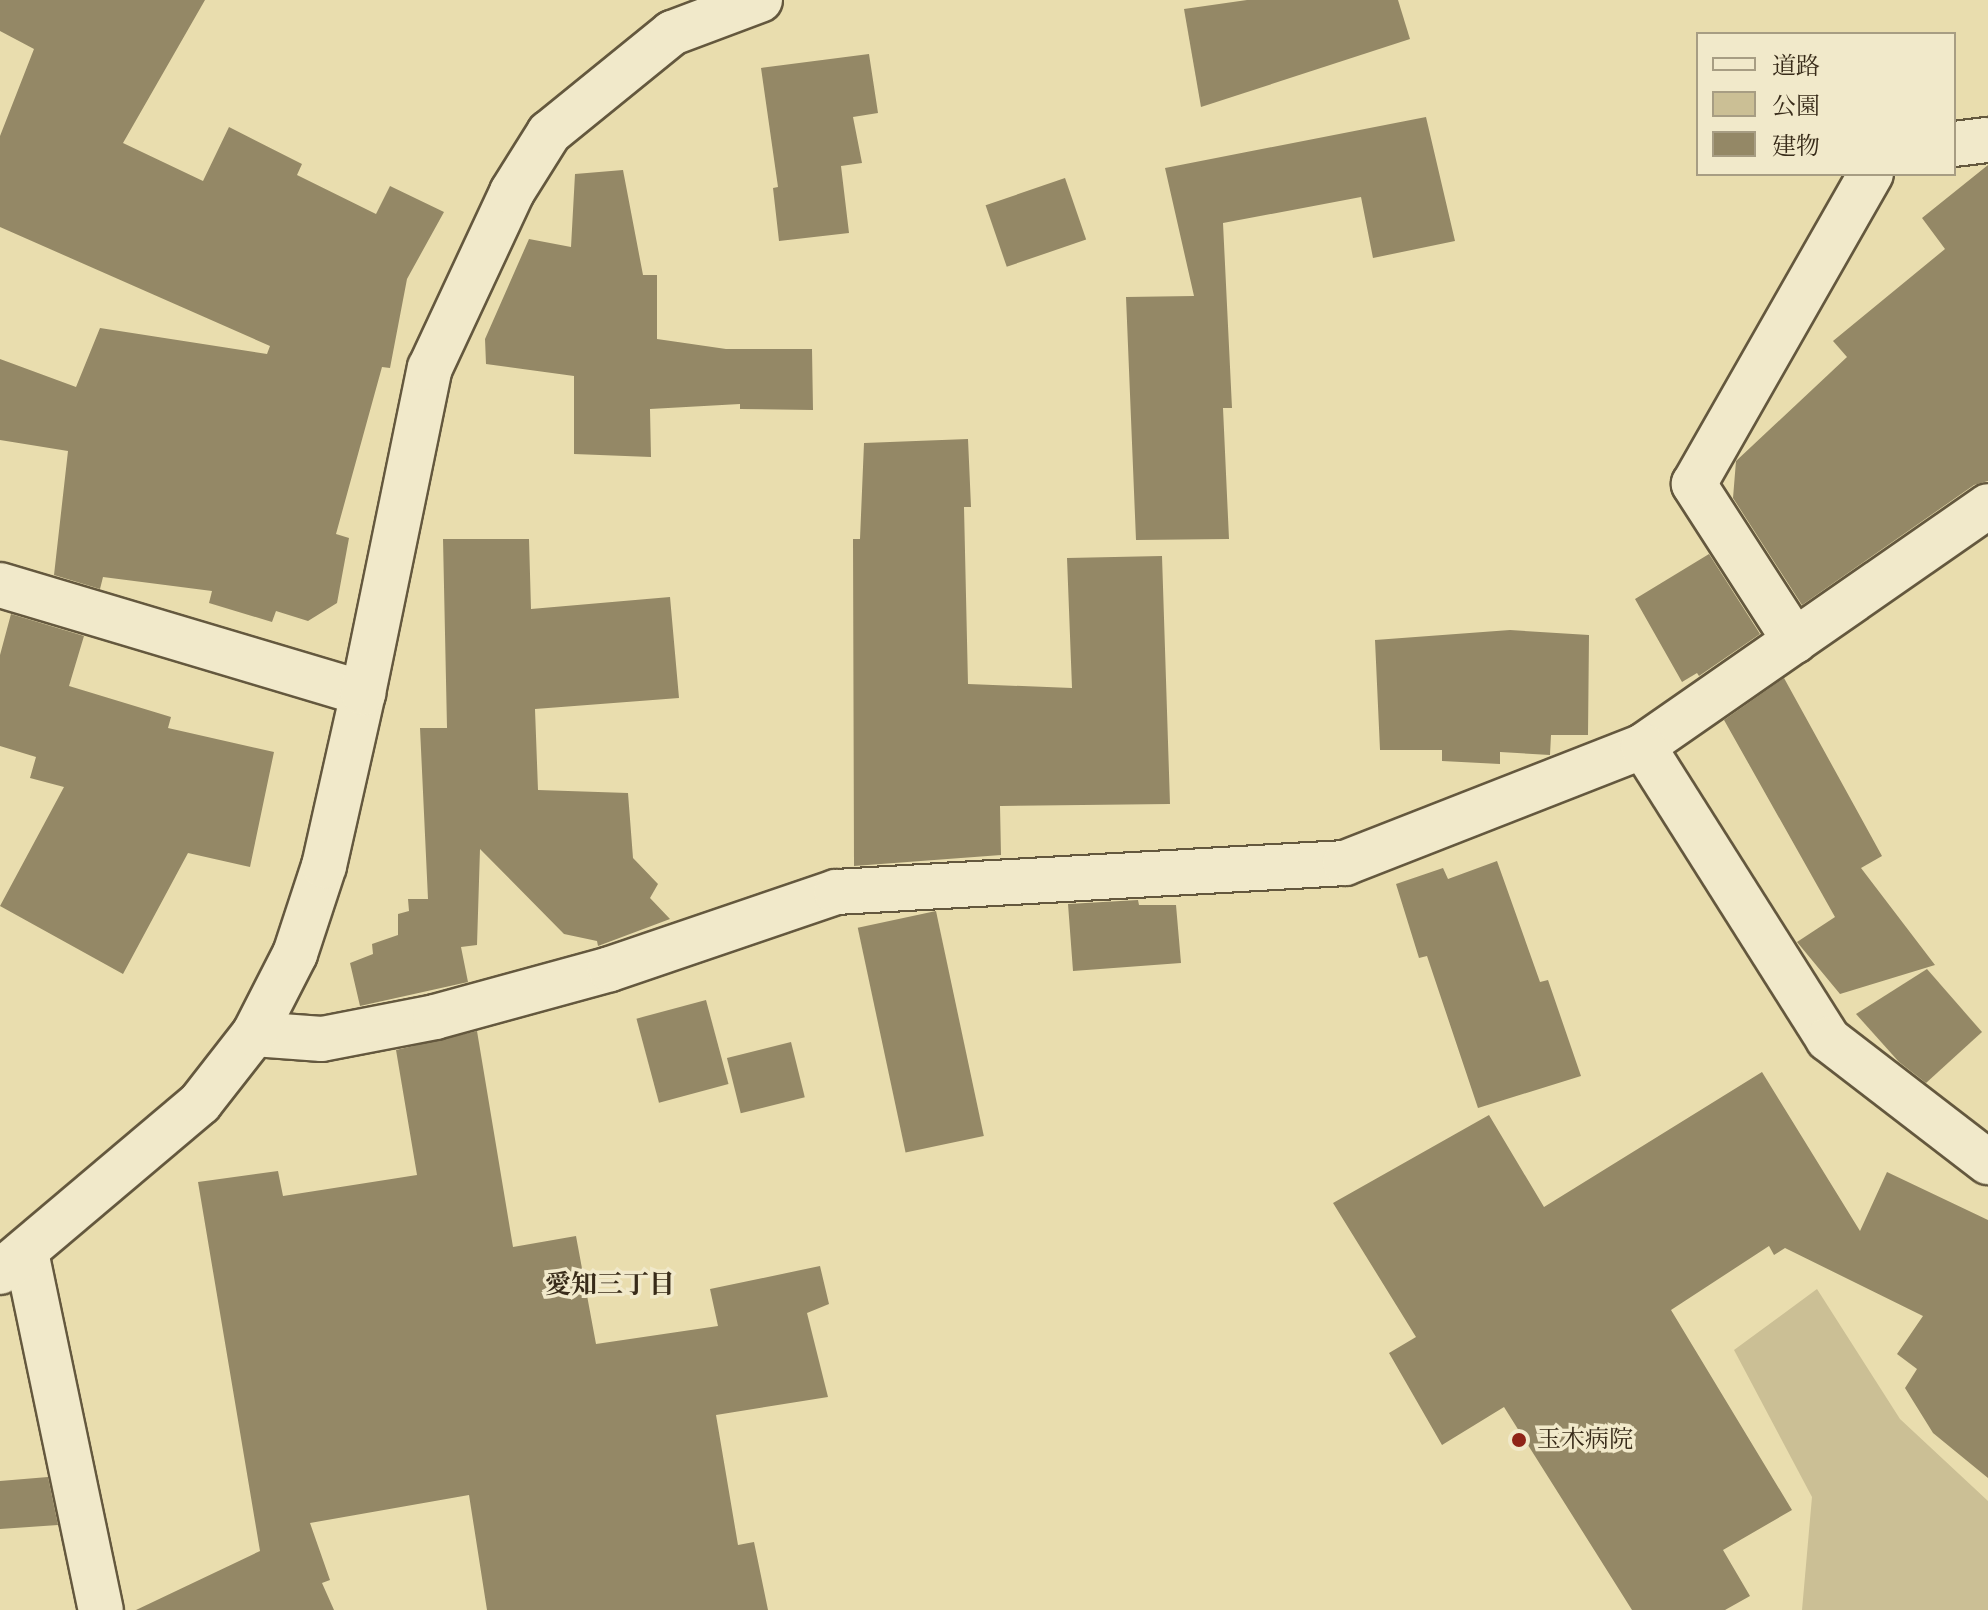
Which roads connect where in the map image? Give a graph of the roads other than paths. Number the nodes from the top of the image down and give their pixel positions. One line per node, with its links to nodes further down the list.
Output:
1 (760, 0): 8 (street)
2 (1988, 140): 3 (street)
3 (1956, 144)
4 (1870, 176): 7 (street)
5 (1988, 506): 7 (street)
6 (0, 585): 8 (street)
7 (1795, 641): 9 (street)
8 (363, 693): 10 (street)
9 (1643, 746): 10 (street); 11 (street)
10 (254, 1034): 12 (street)
11 (1988, 1162)
12 (13, 1262): 13 (street)
13 (101, 1610)

